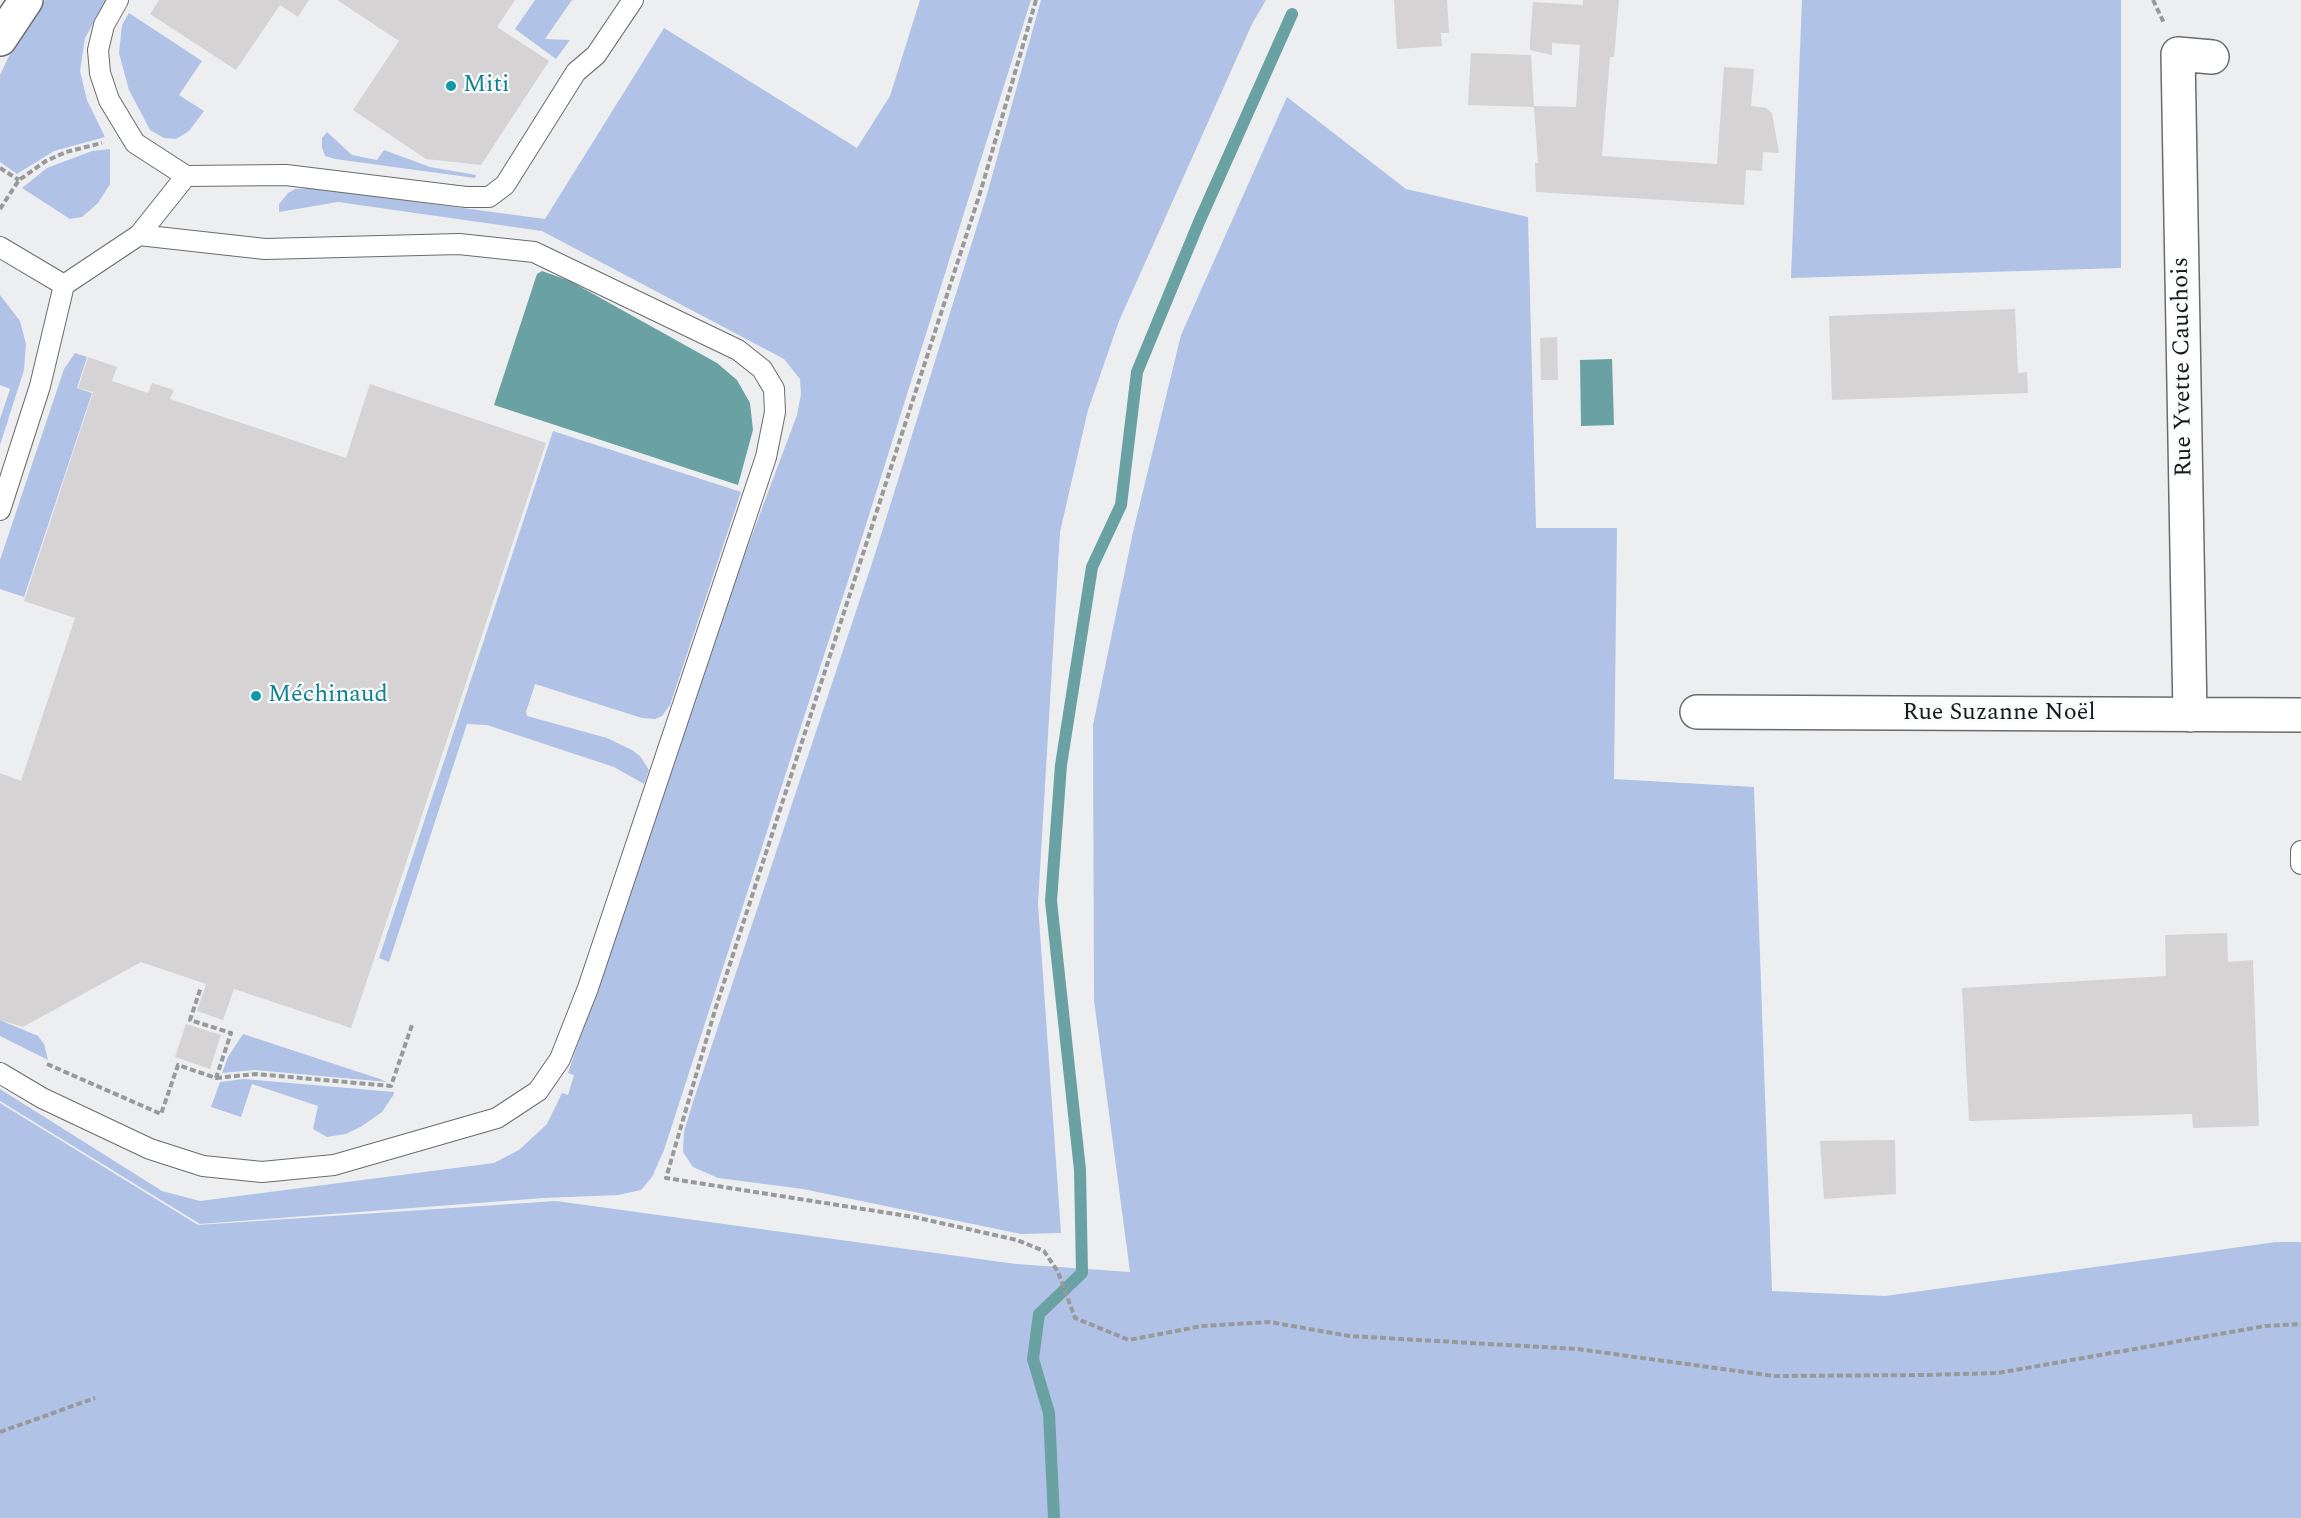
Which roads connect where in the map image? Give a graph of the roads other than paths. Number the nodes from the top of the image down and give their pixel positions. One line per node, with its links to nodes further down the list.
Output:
1 (26, 0): 4 (street)
2 (118, 0): 6 (lane)
3 (633, 0): 6 (lane)
4 (0, 39)
5 (2212, 57): 12 (street, Rue Yvette Cauchois)
6 (186, 176): 7 (lane)
7 (139, 235): 9 (lane); 16 (lane)
8 (0, 248): 9 (lane)
9 (64, 285): 10 (lane)
10 (0, 510)
11 (1697, 712): 12 (street, Rue Suzanne Noël)
12 (2190, 715): 13 (street, Rue Suzanne Noël)
13 (2301, 715)
14 (2301, 851): 15 (lane)
15 (2301, 864)
16 (0, 1072)

